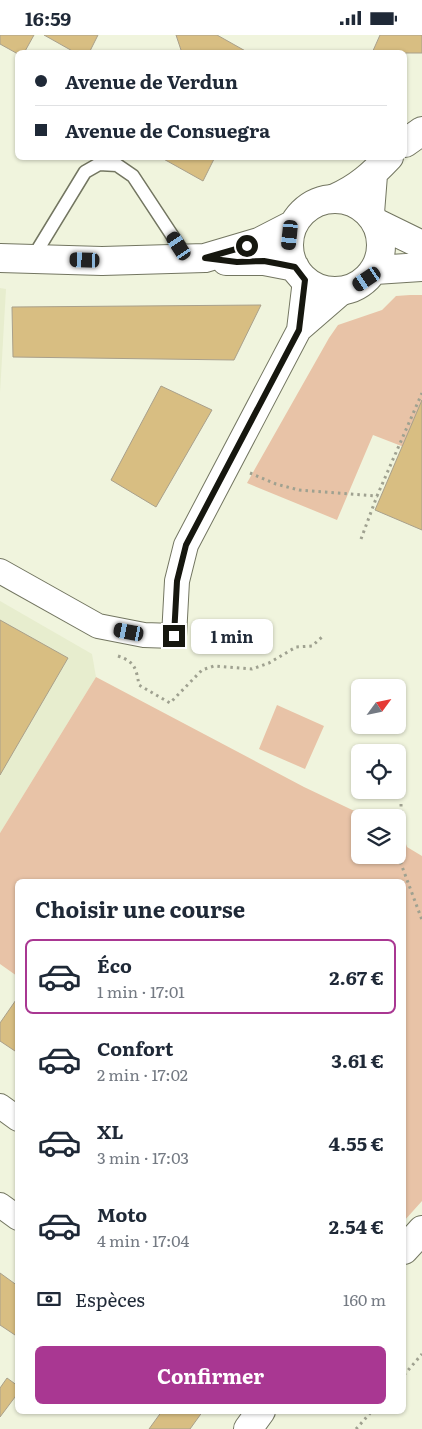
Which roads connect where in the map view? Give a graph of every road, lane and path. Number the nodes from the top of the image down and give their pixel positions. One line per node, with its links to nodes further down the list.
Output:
1 (422, 131): 2 (main road)
2 (407, 142)
3 (381, 166): 4 (main road); 5 (main road)
4 (335, 198): 5 (main road); 6 (main road)
5 (373, 218): 7 (main road); 12 (main road)
6 (294, 224): 10 (main road); 13 (main road)
7 (422, 245)
8 (0, 258): 9 (main road)
9 (32, 259): 10 (main road); 10 (lane)
10 (196, 259): 13 (main road)
11 (422, 267): 12 (main road)
12 (375, 270): 14 (main road)
13 (300, 274): 14 (main road); 15 (street)
14 (344, 291): 15 (street)
15 (299, 330): 20 (street)
16 (422, 393): 18 (path)
17 (248, 471): 18 (path)
18 (377, 496): 19 (path)
19 (361, 539)
20 (0, 571)
21 (322, 637): 22 (path)
22 (113, 654)
23 (400, 804): 24 (path)
24 (422, 920)
25 (0, 1106): 26 (street)
26 (15, 1117)
27 (0, 1205): 28 (street)
28 (15, 1216)
29 (422, 1230): 30 (main road)
30 (406, 1248)
31 (422, 1354): 32 (path)
32 (406, 1373)
33 (259, 1414): 35 (main road)
34 (369, 1414): 36 (path)
35 (248, 1429)
36 (356, 1429)

